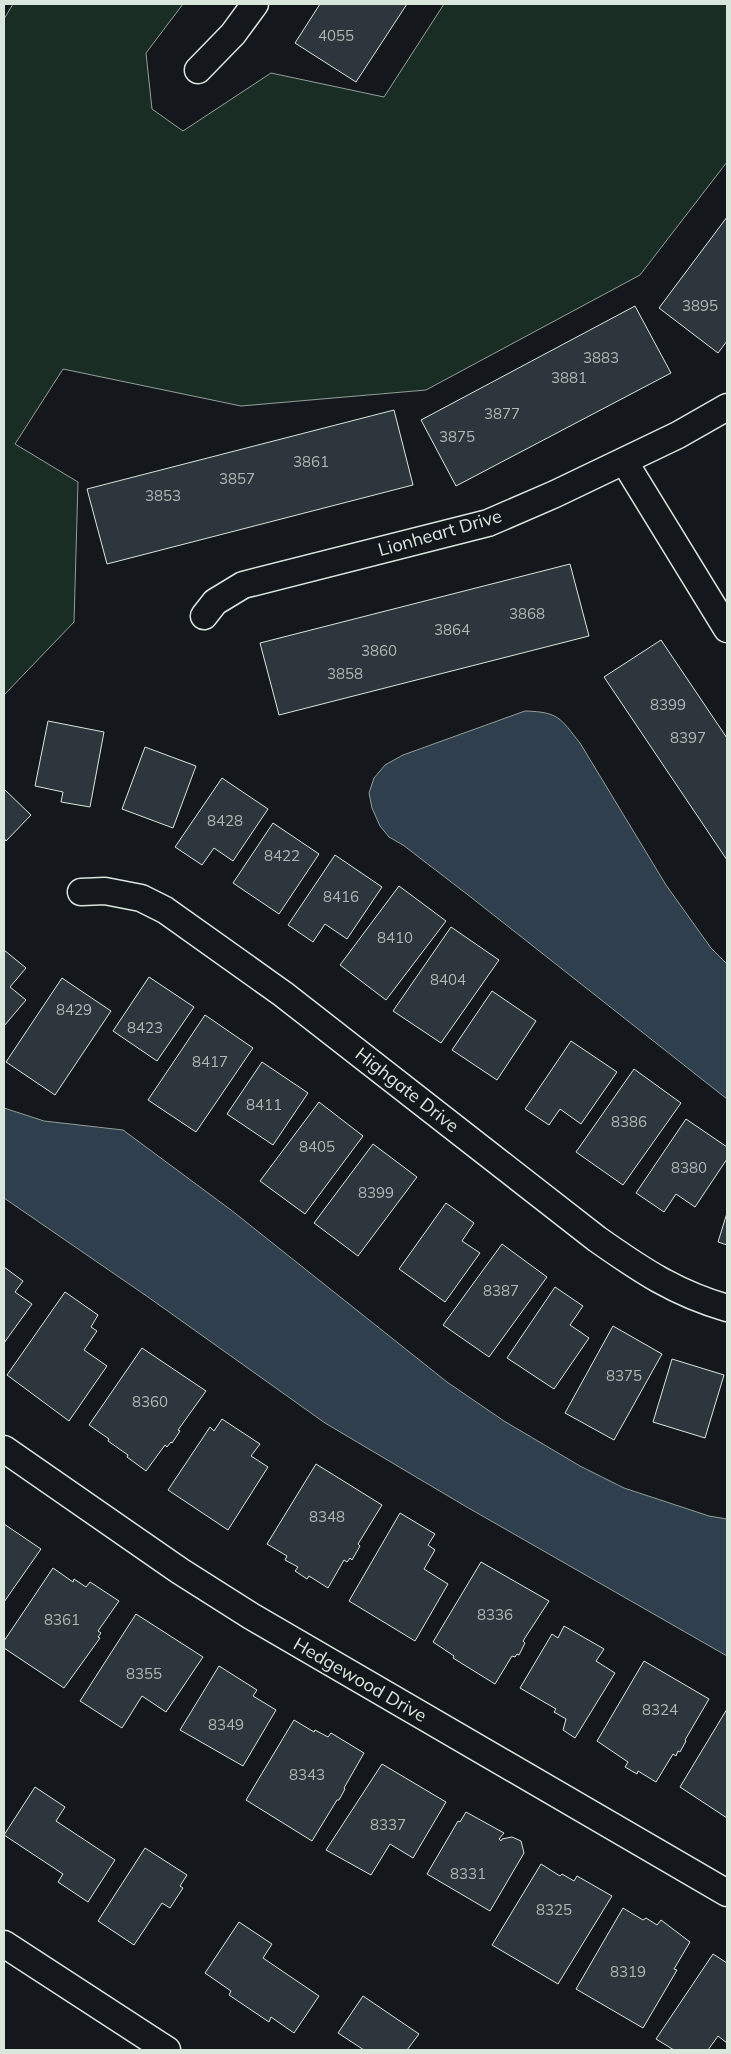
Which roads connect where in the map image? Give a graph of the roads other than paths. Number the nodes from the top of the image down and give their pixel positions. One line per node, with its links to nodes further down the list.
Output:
1 (255, 4): 2 (street)
2 (198, 70)
3 (727, 407): 4 (street, Lionheart Drive)
4 (624, 461): 5 (street, Lionheart Drive); 6 (street)
5 (204, 616)
6 (727, 629)
7 (80, 892): 8 (street, Highgate Drive)
8 (727, 1308)
9 (4, 1449): 10 (street, Hedgewood Drive)
10 (727, 1893)
11 (4, 1944): 12 (street)
12 (167, 2050)

